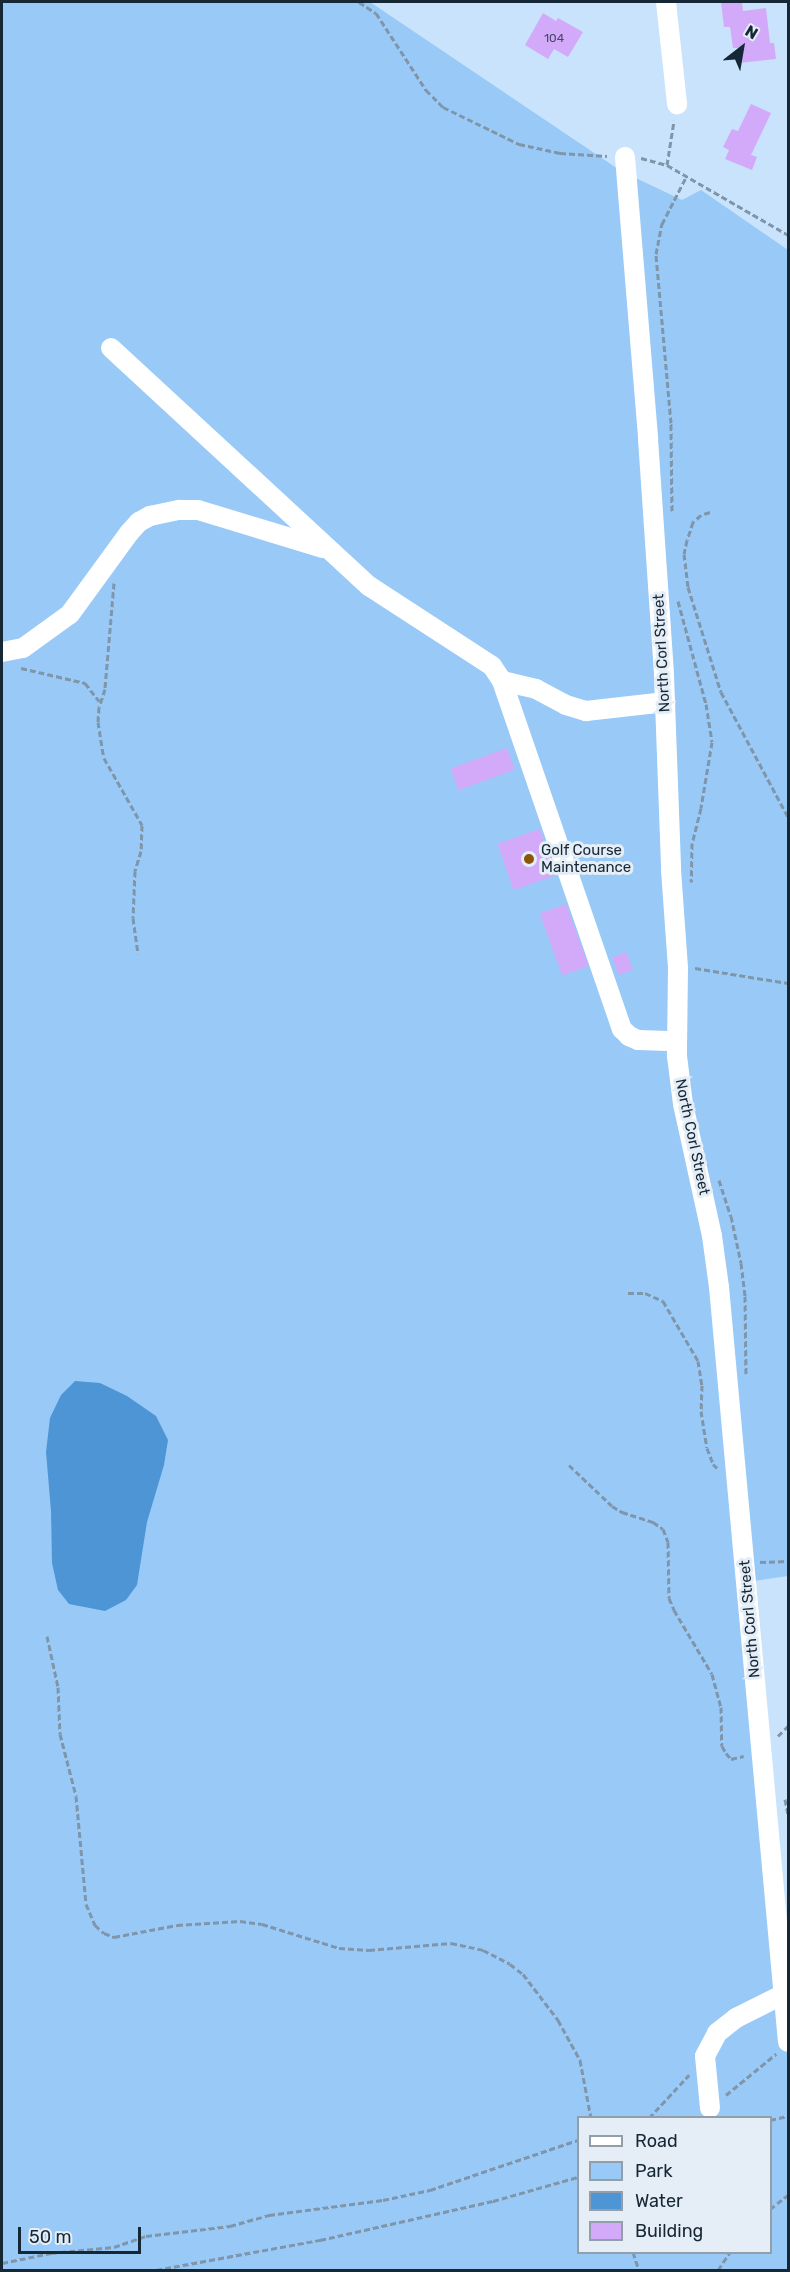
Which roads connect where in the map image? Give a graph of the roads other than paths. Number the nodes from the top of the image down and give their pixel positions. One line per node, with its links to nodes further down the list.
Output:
1 (666, 2): 2 (street)
2 (677, 104)
3 (626, 157): 8 (street, North Corl Street)
4 (111, 348): 5 (street)
5 (327, 549): 6 (street); 7 (street)
6 (2, 652)
7 (502, 681): 8 (street); 9 (street)
8 (665, 702): 9 (street, North Corl Street)
9 (676, 1041): 10 (street, North Corl Street)
10 (786, 1992): 11 (street, North Corl Street); 12 (street)
11 (782, 2048)
12 (710, 2108)

